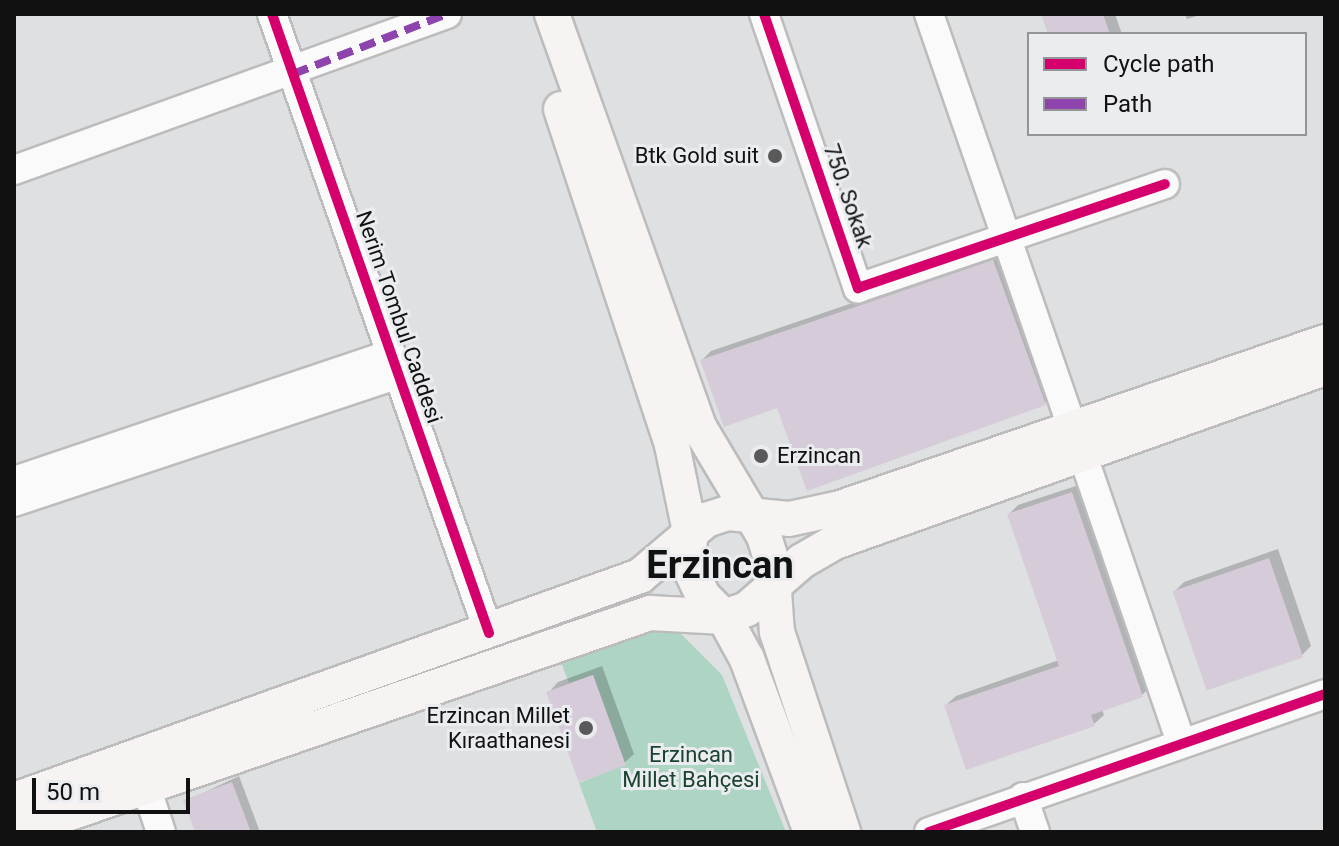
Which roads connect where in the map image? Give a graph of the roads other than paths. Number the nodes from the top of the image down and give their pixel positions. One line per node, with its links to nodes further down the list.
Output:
1 (272, 14): 7 (street, Nerim Tombul Caddesi)
2 (447, 14): 7 (street)
3 (527, 14): 18 (main road)
4 (552, 14): 17 (main road)
5 (764, 14): 10 (street, 750. Sokak)
6 (929, 14): 10 (street)
7 (293, 74): 8 (street); 12 (street, Nerim Tombul Caddesi)
8 (14, 170)
9 (1165, 184): 10 (street)
10 (1006, 238): 14 (street)
11 (1325, 342): 14 (main road)
12 (394, 364): 15 (street); 16 (street); 21 (street, Nerim Tombul Caddesi)
13 (1325, 368): 14 (main road)
14 (1078, 443): 17 (main road); 19 (main road); 23 (street)
15 (14, 481)
16 (14, 502)
17 (747, 515): 18 (main road); 19 (main road)
18 (690, 532): 20 (main road); 21 (main road)
19 (772, 591): 20 (main road); 30 (main road)
20 (724, 617): 24 (main road); 29 (main road)
21 (489, 633): 26 (main road)
22 (1325, 694): 23 (street)
23 (1181, 743): 25 (street)
24 (146, 787): 27 (main road); 28 (street)
25 (1023, 797): 31 (street); 32 (street)
26 (14, 800)
27 (15, 832)
28 (161, 832)
29 (811, 832)
30 (843, 832)
31 (929, 832)
32 (1035, 832)

